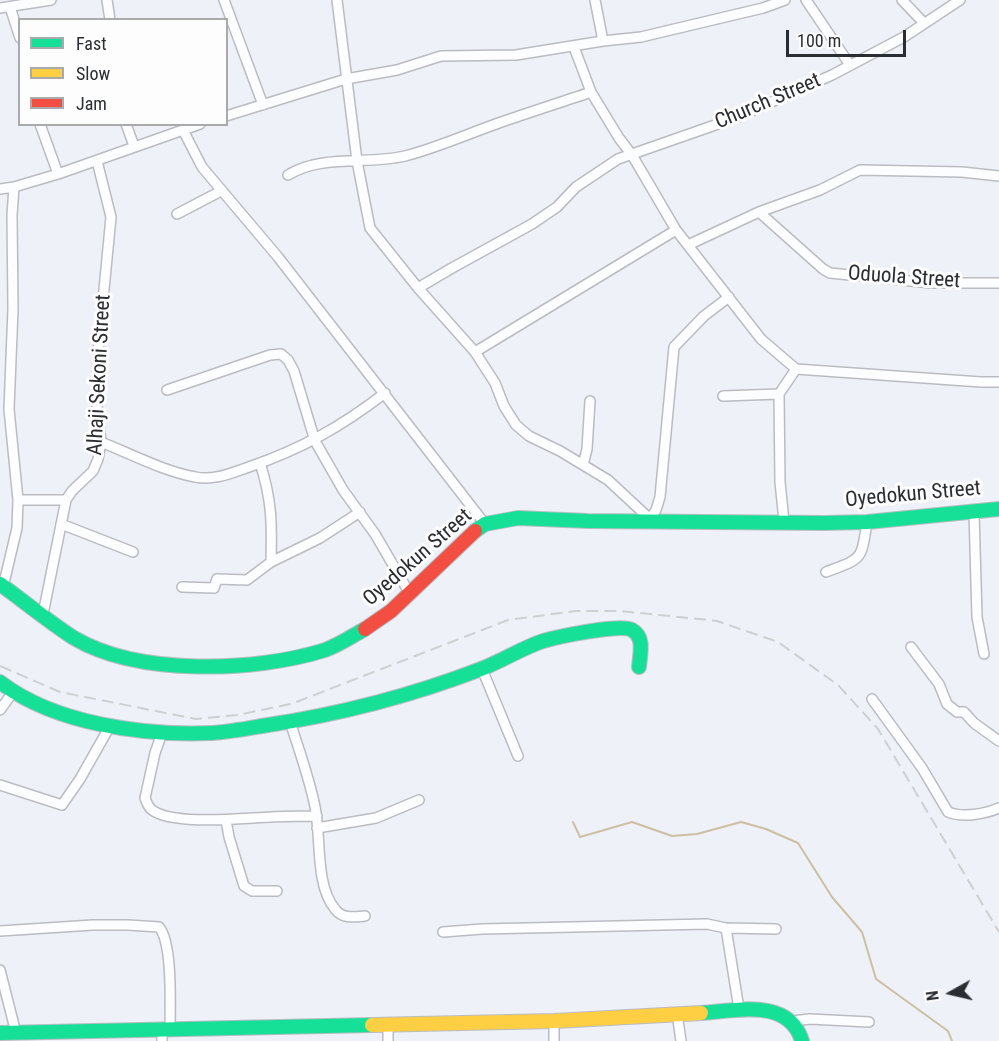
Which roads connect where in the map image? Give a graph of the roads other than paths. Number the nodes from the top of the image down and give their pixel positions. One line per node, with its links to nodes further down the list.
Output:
1 (51, 0): 10 (street)
2 (107, 0): 12 (street)
3 (224, 0): 13 (street)
4 (337, 0): 20 (street)
5 (595, 0): 17 (street)
6 (785, 0): 17 (street)
7 (806, 0): 19 (street)
8 (902, 0): 14 (street)
9 (960, 0): 14 (street, Church Street)
10 (10, 6): 11 (street); 16 (street)
11 (0, 8)
12 (110, 18)
13 (228, 18)
14 (923, 22): 19 (street, Church Street)
15 (230, 28): 22 (street)
16 (18, 32)
17 (603, 41): 18 (street)
18 (574, 47): 20 (street); 21 (street)
19 (850, 65): 29 (street, Church Street)
20 (346, 79): 22 (street); 31 (street)
21 (591, 92): 29 (street); 31 (street)
22 (263, 105): 23 (street)
23 (228, 115)
24 (41, 126): 32 (street)
25 (127, 126): 28 (street)
26 (194, 126): 27 (street)
27 (183, 130): 28 (street); 37 (street)
28 (134, 146): 30 (street)
29 (632, 155): 40 (street); 43 (street, Church Street)
30 (97, 161): 32 (street); 54 (street, Alhaji Sekoni Street)
31 (357, 161): 33 (street); 43 (street)
32 (58, 174): 35 (street)
33 (288, 175)
34 (999, 176): 38 (street)
35 (14, 187): 36 (street); 57 (street)
36 (0, 189)
37 (220, 191): 39 (street); 49 (street)
38 (759, 212): 41 (street); 42 (street, Oduola Street)
39 (177, 214)
40 (676, 230): 41 (street); 45 (street)
41 (688, 245): 44 (street)
42 (999, 283)
43 (418, 288): 45 (street)
44 (729, 297): 46 (street); 62 (street)
45 (475, 352): 56 (street)
46 (796, 369): 47 (street); 50 (street)
47 (999, 382)
48 (168, 390): 53 (street)
49 (385, 393): 53 (street); 66 (street)
50 (779, 394): 51 (street); 63 (street)
51 (723, 396)
52 (590, 401): 56 (street)
53 (315, 441): 55 (street); 60 (street)
54 (101, 442): 55 (street); 58 (street, Alhaji Sekoni Street)
55 (260, 463): 68 (street)
56 (583, 465): 62 (street)
57 (18, 500): 58 (street); 70 (street)
58 (66, 500): 65 (street)
59 (999, 509): 61 (street, Oyedokun Street)
60 (360, 512): 68 (street); 72 (street)
61 (974, 512): 64 (street, Oyedokun Street); 75 (street)
62 (655, 520): 63 (street, Oyedokun Street); 66 (street, Oyedokun Street)
63 (784, 521): 64 (street, Oyedokun Street)
64 (867, 522): 69 (street)
65 (61, 524): 67 (street); 73 (street)
66 (485, 524): 72 (street, Oyedokun Street)
67 (133, 552)
68 (271, 562): 71 (street)
69 (826, 572)
70 (2, 585): 73 (street, Oyedokun Street)
71 (182, 587)
72 (410, 594): 73 (street, Oyedokun Street)
73 (43, 614)
74 (911, 647): 85 (street)
75 (984, 654)
76 (639, 667): 77 (street)
77 (482, 669): 82 (street); 86 (street)
78 (0, 682): 79 (street)
79 (13, 692): 81 (street); 83 (street)
80 (872, 699): 89 (street)
81 (0, 710)
82 (291, 723): 84 (street); 90 (street)
83 (110, 726): 84 (street); 87 (street)
84 (162, 733): 91 (street)
85 (999, 741)
86 (518, 756)
87 (0, 785)
88 (419, 800): 92 (street)
89 (999, 808)
90 (317, 816): 91 (street); 92 (street)
91 (226, 820): 93 (street)
92 (317, 828): 94 (street)
93 (277, 891)
94 (365, 916)
95 (726, 928): 96 (street); 98 (street); 100 (street)
96 (776, 929)
97 (0, 931): 108 (street)
98 (443, 932)
99 (0, 970): 107 (street)
100 (739, 1009): 101 (street); 103 (street)
101 (677, 1013): 102 (street); 112 (street)
102 (554, 1021): 105 (street); 111 (street)
103 (792, 1021): 104 (street); 113 (street)
104 (869, 1022)
105 (388, 1025): 108 (street); 110 (street)
106 (0, 1033): 107 (street)
107 (16, 1033): 109 (street)
108 (164, 1034): 109 (street)
109 (34, 1037)
110 (388, 1041)
111 (554, 1041)
112 (681, 1041)
113 (802, 1041)

